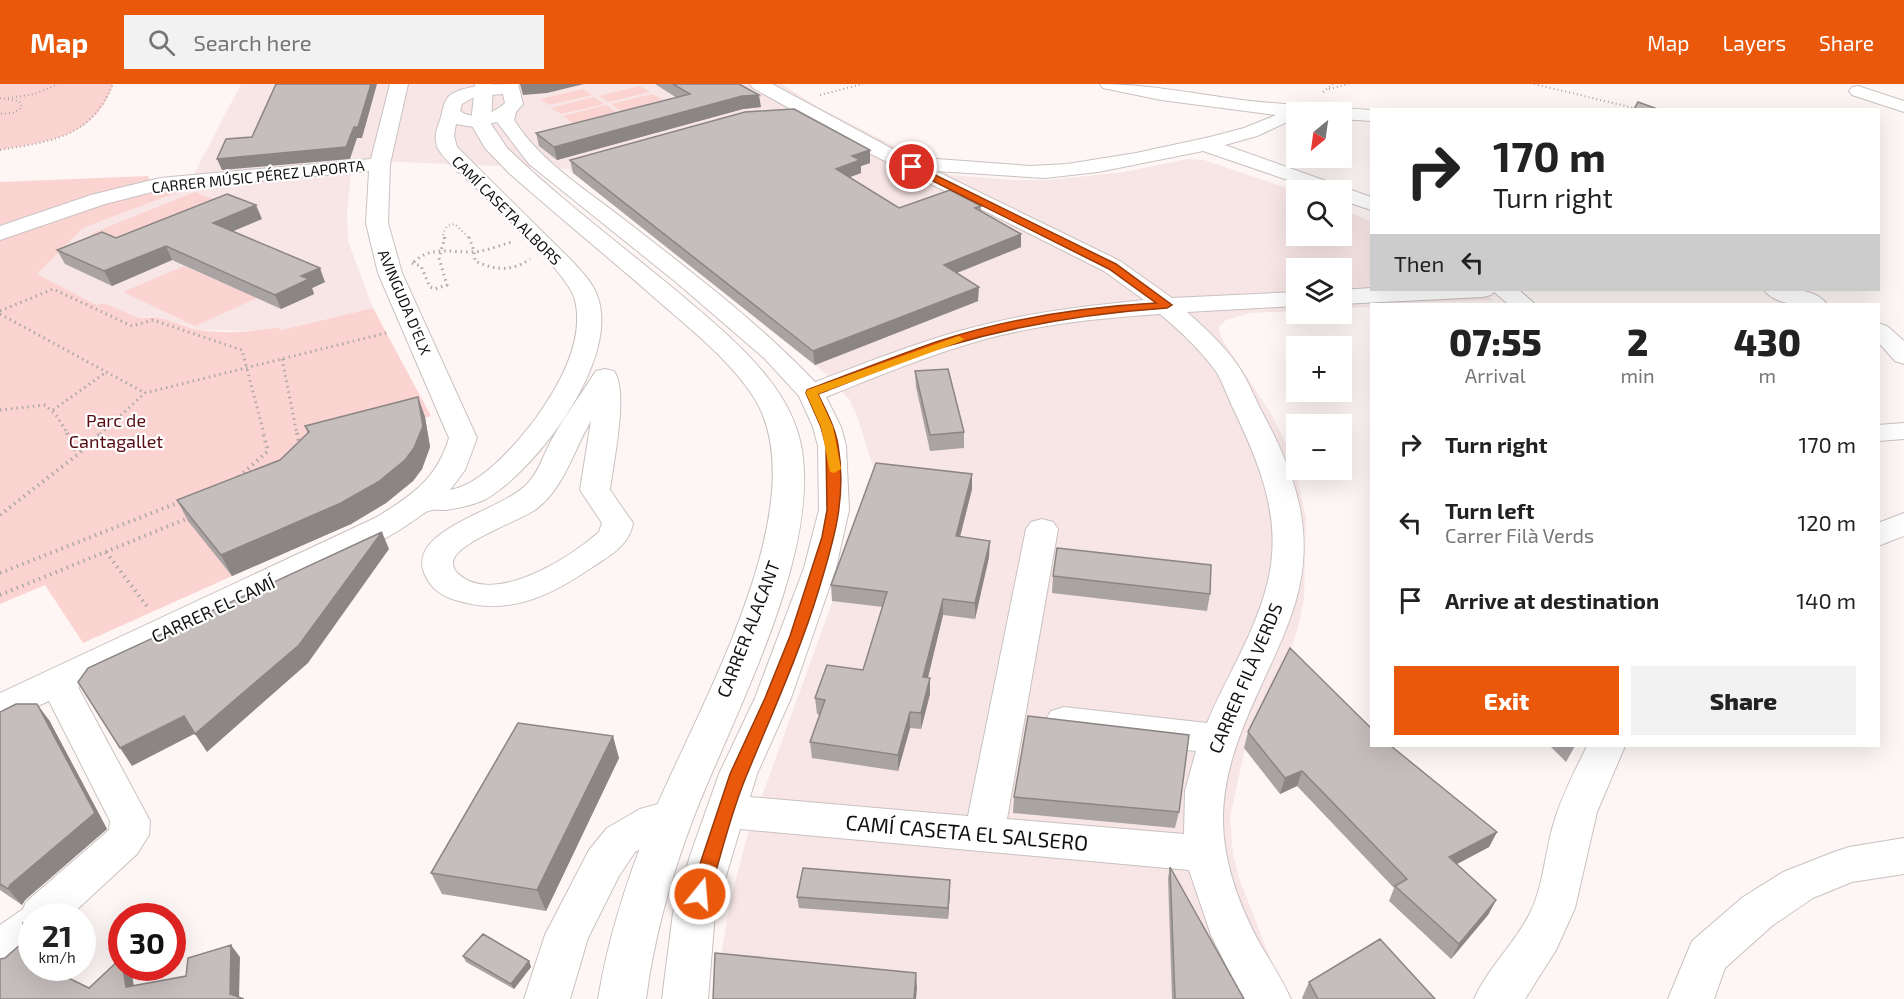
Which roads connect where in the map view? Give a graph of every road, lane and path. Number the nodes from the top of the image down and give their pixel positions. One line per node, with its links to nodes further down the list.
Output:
1 (58, 84): 12 (path)
2 (113, 84): 24 (path)
3 (399, 84): 25 (street, AVINGUDA D'ELX)
4 (759, 84): 14 (street, CARRER FILÀ VERDS)
5 (863, 84): 14 (path)
6 (1108, 84): 17 (street)
7 (1349, 84): 9 (path)
8 (1533, 84): 16 (path)
9 (1329, 90)
10 (1858, 91): 15 (street)
11 (0, 98): 12 (path)
12 (8, 98): 19 (path)
13 (485, 100): 54 (street); 63 (street, CAMÍ CASETA ALBORS); 79 (main road, CARRER ALACANT)
14 (813, 103): 18 (street); 26 (street, CARRER FILÀ VERDS)
15 (1904, 107)
16 (1634, 108)
17 (1286, 110)
18 (774, 113)
19 (0, 114)
20 (1352, 114): 21 (street)
21 (1370, 115)
22 (1286, 118): 23 (street)
23 (1202, 144): 26 (street); 27 (street)
24 (0, 150)
25 (380, 164): 30 (street, CARRER MÚSIC PÉREZ LAPORTA); 36 (street, AVINGUDA D'ELX)
26 (912, 167): 44 (street, CARRER FILÀ VERDS)
27 (1306, 180)
28 (1352, 197): 29 (street)
29 (1370, 204)
30 (0, 233)
31 (514, 241): 33 (path)
32 (441, 251): 33 (path); 33 (path); 35 (path); 35 (path)
33 (475, 252): 34 (path)
34 (532, 254)
35 (414, 262): 36 (path)
36 (390, 273): 46 (street, AVINGUDA D'ELX)
37 (1462, 291): 40 (street)
38 (1505, 291): 42 (street)
39 (1779, 291): 43 (street)
40 (1352, 296)
41 (1286, 299): 44 (street)
42 (1522, 303)
43 (1812, 303)
44 (1167, 305): 54 (street); 76 (street, CARRER FILÀ VERDS)
45 (0, 312): 50 (path); 51 (path)
46 (414, 326): 49 (path); 63 (street, AVINGUDA D'ELX)
47 (1880, 332): 48 (street)
48 (1904, 356)
49 (282, 359): 50 (path); 59 (path)
50 (247, 368): 53 (path); 61 (path)
51 (105, 373): 53 (path); 56 (path)
52 (605, 377): 52 (street)
53 (145, 393): 60 (path)
54 (812, 393): 78 (street)
55 (0, 410): 56 (path)
56 (53, 410): 60 (path)
57 (1904, 431): 58 (street)
58 (1880, 434)
59 (301, 451)
60 (77, 455): 65 (path)
61 (236, 479)
62 (182, 501): 70 (path)
63 (422, 501): 72 (street, CARRER EL CAMÍ)
64 (200, 513): 69 (path)
65 (0, 515)
66 (1904, 523): 68 (street)
67 (1042, 528): 75 (street)
68 (1880, 535)
69 (106, 552): 71 (path); 72 (path)
70 (0, 573)
71 (0, 595)
72 (165, 631): 73 (street, CARRER EL CAMÍ)
73 (57, 682): 74 (street, CARRER EL CAMÍ); 83 (street)
74 (0, 709)
75 (1007, 714): 76 (street); 80 (street)
76 (1218, 739): 81 (street, CARRER FILÀ VERDS)
77 (1606, 747): 90 (street)
78 (726, 811): 80 (street, CAMÍ CASETA EL SALSERO); 88 (street)
79 (672, 817): 86 (street); 87 (main road, CARRER ALACANT)
80 (984, 834): 81 (street, CAMÍ CASETA EL SALSERO)
81 (1208, 854): 89 (street, CARRER FILÀ VERDS)
82 (1904, 856): 91 (street)
83 (55, 903)
84 (18, 937): 85 (street)
85 (0, 953)
86 (547, 999)
87 (622, 999)
88 (685, 999)
89 (1268, 999)
90 (1497, 999)
91 (1691, 999)

